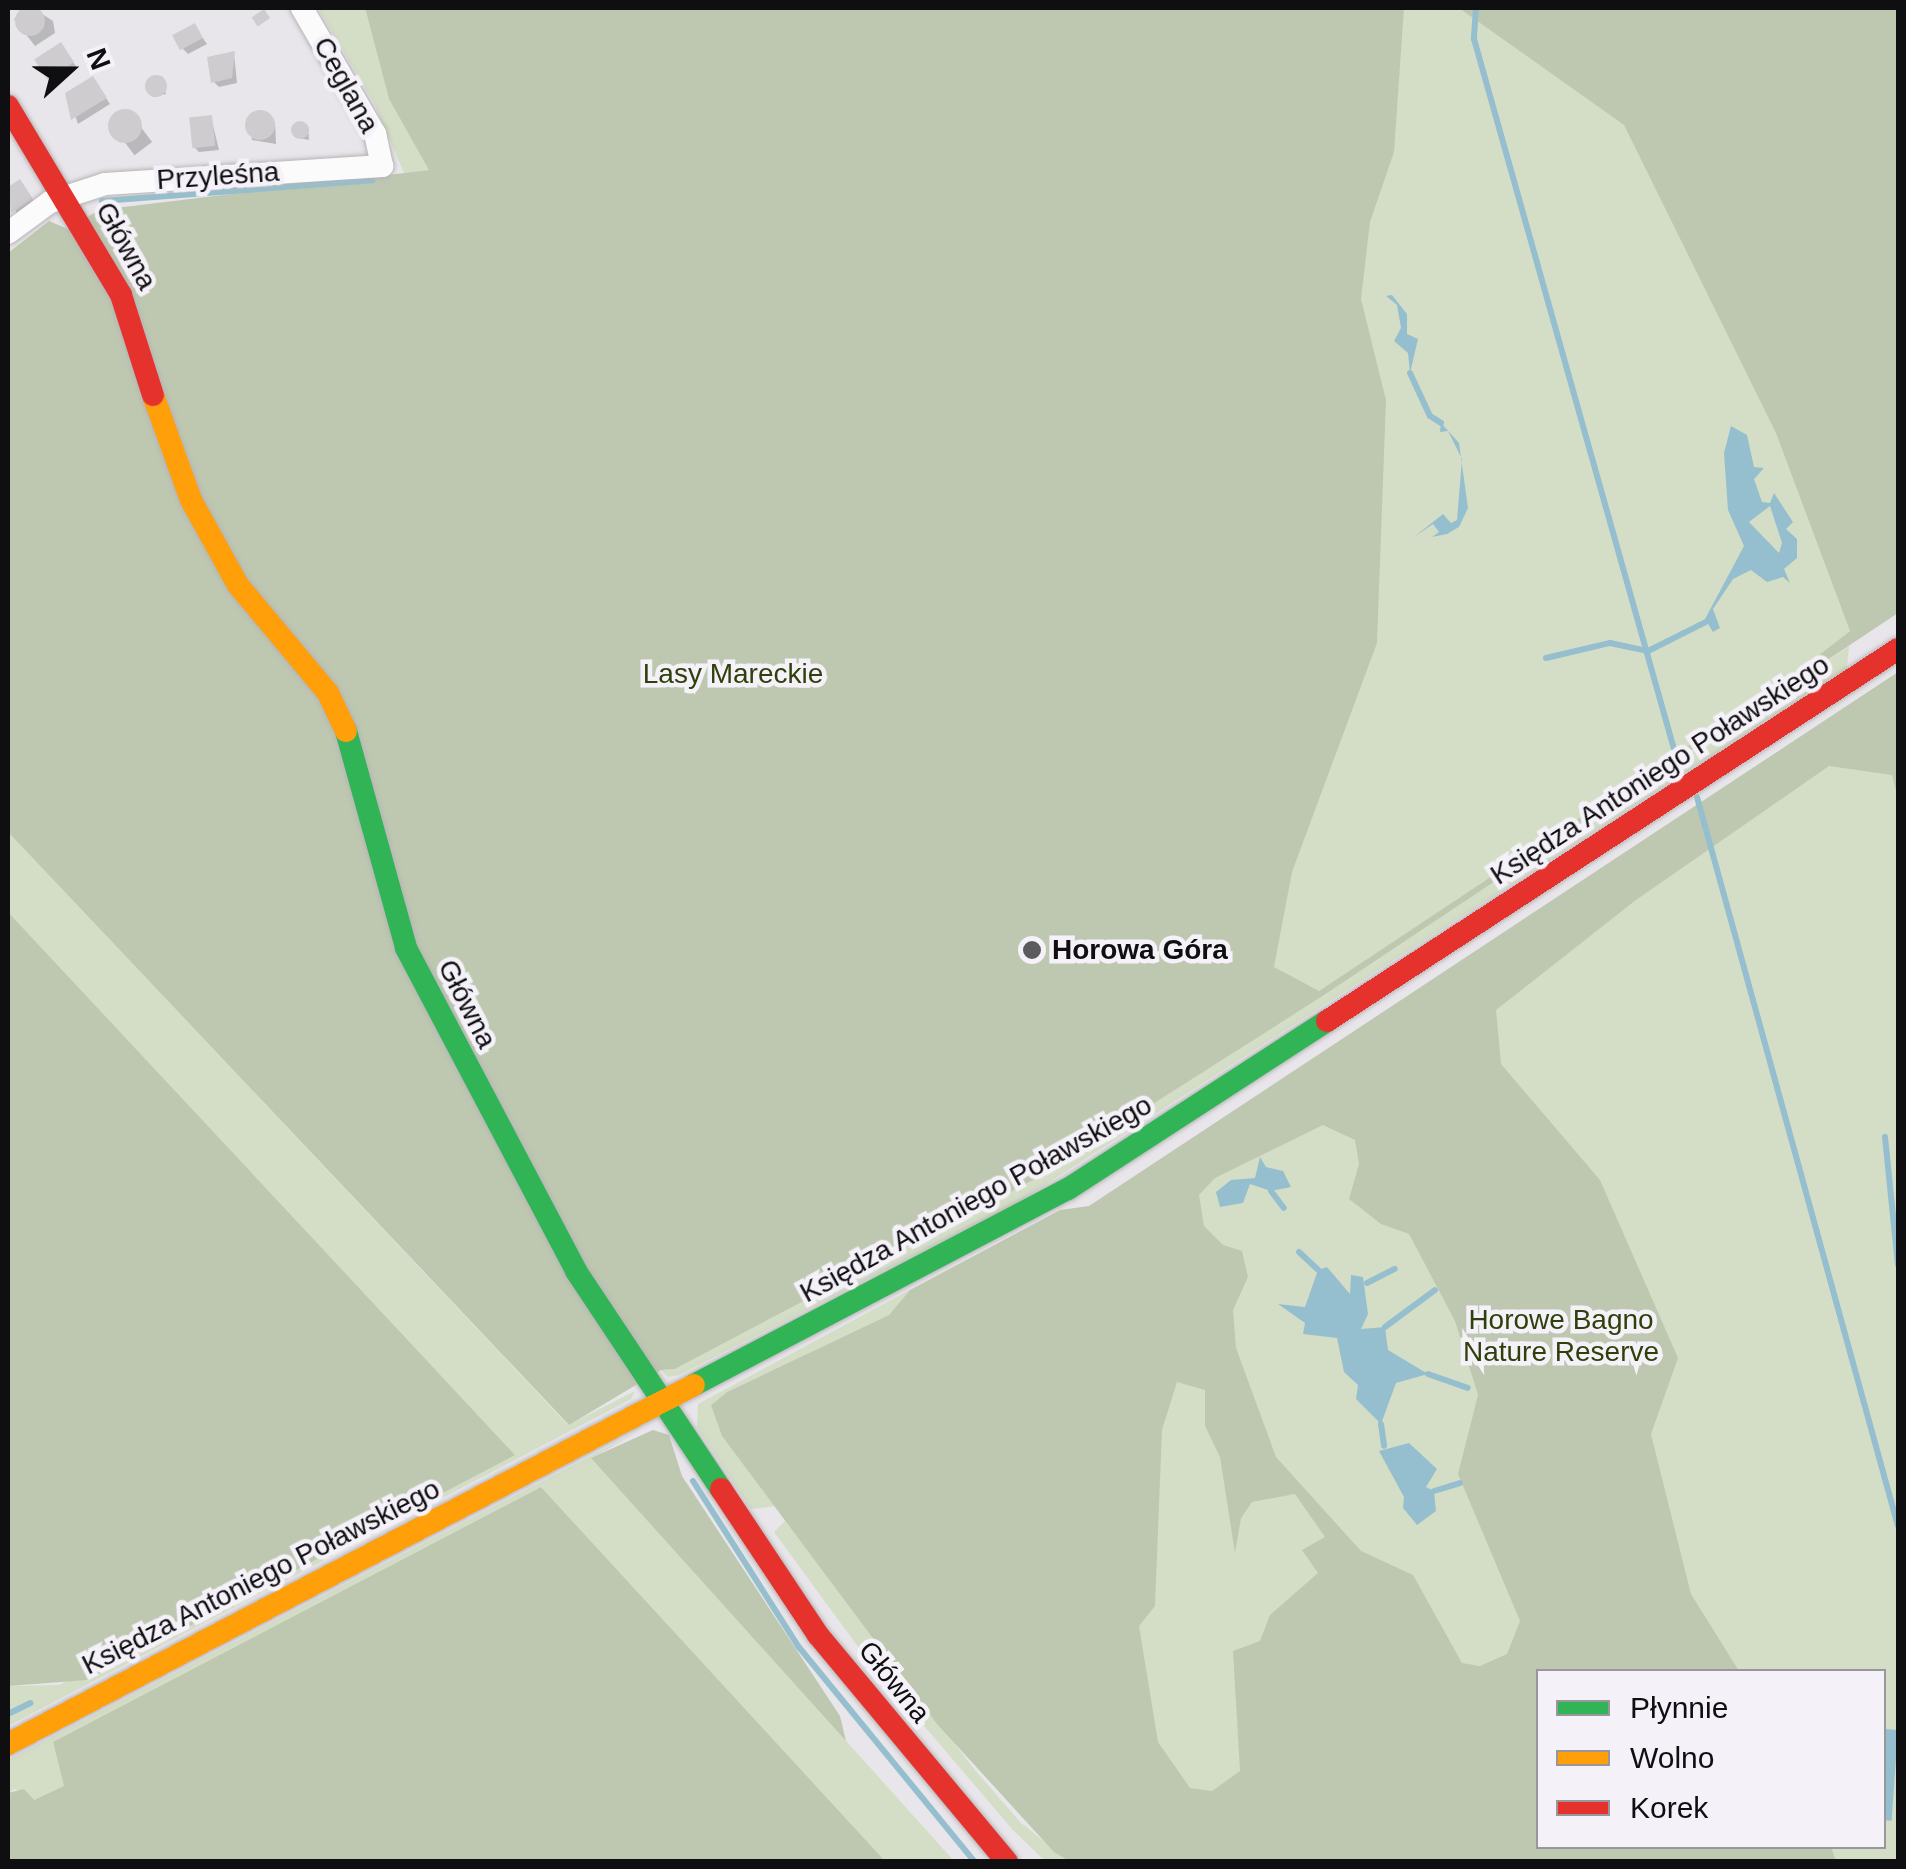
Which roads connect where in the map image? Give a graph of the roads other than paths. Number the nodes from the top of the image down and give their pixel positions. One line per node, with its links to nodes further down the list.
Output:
1 (302, 8): 3 (street, Ceglana)
2 (8, 106): 4 (main road, Główna)
3 (382, 166): 4 (street, Przyleśna)
4 (64, 198): 5 (street, Przyleśna); 7 (main road, Główna)
5 (8, 233)
6 (1898, 649): 7 (main road, Księdza Antoniego Poławskiego)
7 (668, 1400): 8 (main road, Księdza Antoniego Poławskiego); 9 (main road, Główna)
8 (8, 1742)
9 (1007, 1862)

